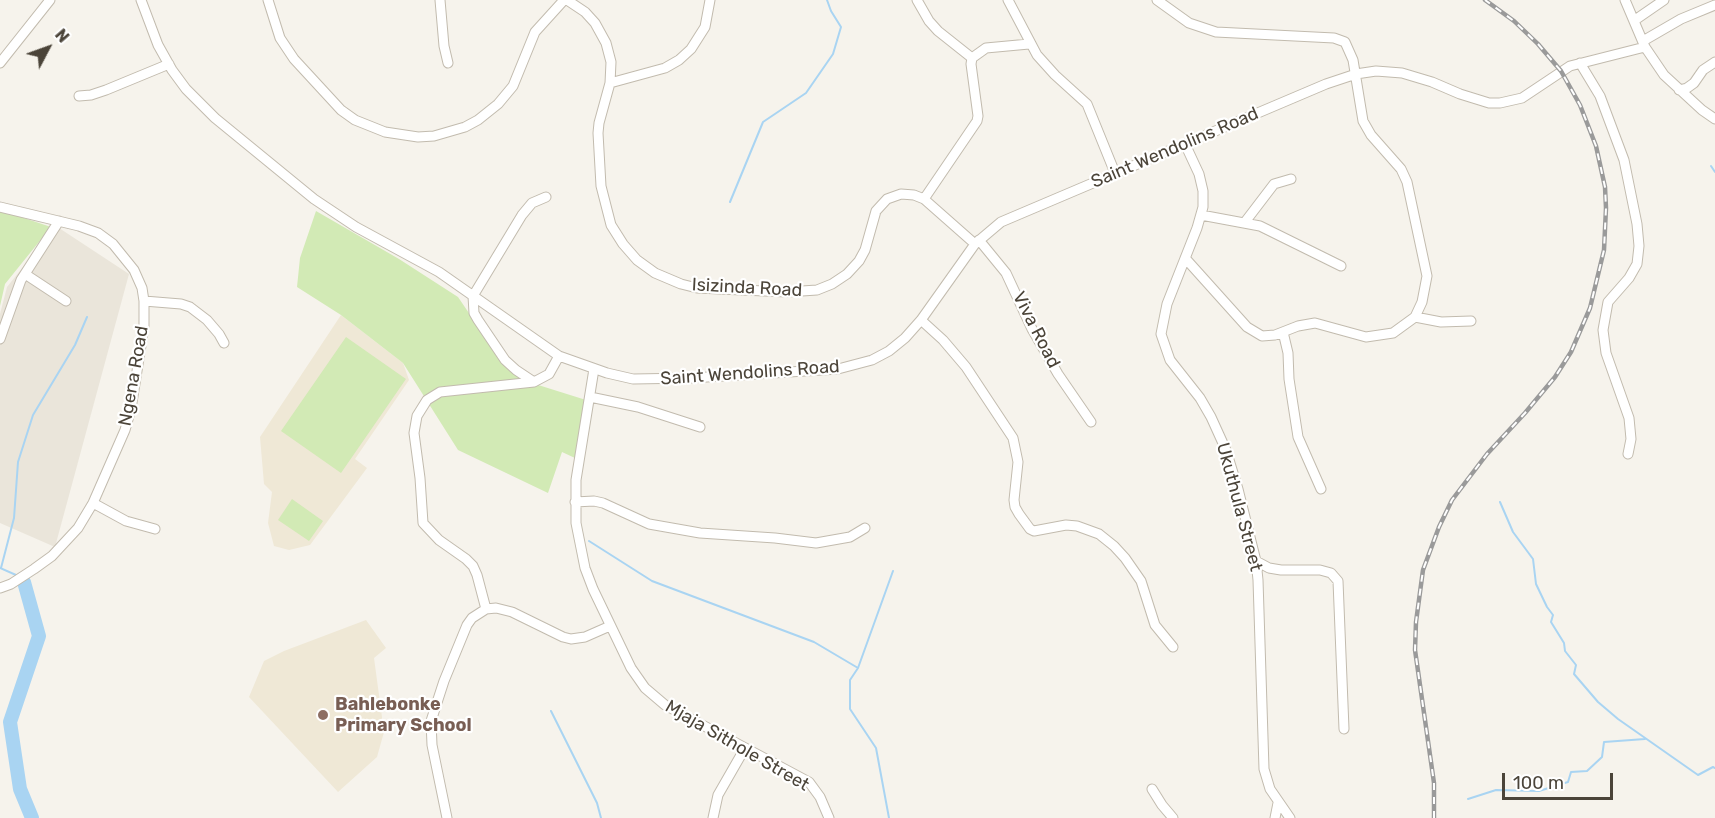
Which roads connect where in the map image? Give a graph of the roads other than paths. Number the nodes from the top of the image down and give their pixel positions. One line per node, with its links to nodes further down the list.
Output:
1 (50, 0): 18 (street)
2 (141, 0): 21 (street, Saint Wendolins Road)
3 (268, 0): 5 (street)
4 (440, 0): 19 (street)
5 (566, 0): 23 (street, Isizinda Road)
6 (710, 0): 23 (street)
7 (917, 0): 16 (street)
8 (1008, 0): 14 (street)
9 (1157, 0): 22 (street)
10 (1625, 0): 13 (street)
11 (1664, 0): 13 (street)
12 (1715, 5): 15 (street, Saint Wendolins Road)
13 (1635, 20): 15 (street)
14 (1029, 44): 16 (street); 28 (street)
15 (1644, 44): 20 (street, Saint Wendolins Road); 24 (street)
16 (972, 57): 31 (street)
17 (1715, 62): 24 (street)
18 (0, 63)
19 (448, 63)
20 (1580, 63): 22 (street, Saint Wendolins Road); 55 (street)
21 (169, 64): 25 (street); 40 (street, Saint Wendolins Road)
22 (1356, 74): 27 (street, Saint Wendolins Road); 43 (street)
23 (610, 83): 31 (street, Isizinda Road)
24 (1679, 90): 26 (street)
25 (79, 96)
26 (1715, 119)
27 (1185, 144): 28 (street, Saint Wendolins Road); 33 (street, Ukuthula Street)
28 (1115, 173): 36 (street, Saint Wendolins Road)
29 (1291, 179): 35 (street)
30 (546, 197): 40 (street)
31 (924, 199): 36 (street)
32 (0, 207): 34 (street, Ngena Road)
33 (1201, 215): 35 (street); 37 (street, Ukuthula Street)
34 (59, 221): 39 (street); 42 (street, Ngena Road)
35 (1245, 222): 38 (street)
36 (977, 242): 44 (street, Saint Wendolins Road); 53 (street, Viva Road)
37 (1185, 258): 46 (street); 61 (street, Ukuthula Street)
38 (1341, 266)
39 (25, 274): 41 (street); 47 (street)
40 (472, 296): 49 (street, Saint Wendolins Road); 51 (street)
41 (66, 301)
42 (144, 301): 48 (street); 58 (street, Ngena Road)
43 (1415, 317): 45 (street); 46 (street)
44 (921, 320): 50 (street, Saint Wendolins Road); 65 (street)
45 (1471, 321)
46 (1283, 332): 56 (street)
47 (0, 339)
48 (224, 343)
49 (559, 356): 50 (street, Saint Wendolins Road); 51 (street)
50 (594, 369): 52 (street, Mjaja Sithole Street)
51 (534, 382): 63 (street)
52 (590, 397): 54 (street); 57 (street, Mjaja Sithole Street)
53 (1091, 422)
54 (700, 427)
55 (1628, 454)
56 (1321, 489)
57 (575, 502): 59 (street); 64 (street, Mjaja Sithole Street)
58 (93, 503): 60 (street); 62 (street, Ngena Road)
59 (865, 528)
60 (155, 529)
61 (1256, 561): 66 (street); 69 (street, Ukuthula Street)
62 (0, 588)
63 (486, 609): 64 (street); 70 (street)
64 (610, 626): 67 (street, Mjaja Sithole Street)
65 (1173, 647)
66 (1344, 729)
67 (745, 748): 71 (street); 72 (street, Mjaja Sithole Street)
68 (1152, 789): 73 (street)
69 (1278, 802): 74 (street); 75 (street, Ukuthula Street)
70 (447, 818)
71 (713, 818)
72 (829, 818)
73 (1173, 818)
74 (1275, 818)
75 (1290, 818)

